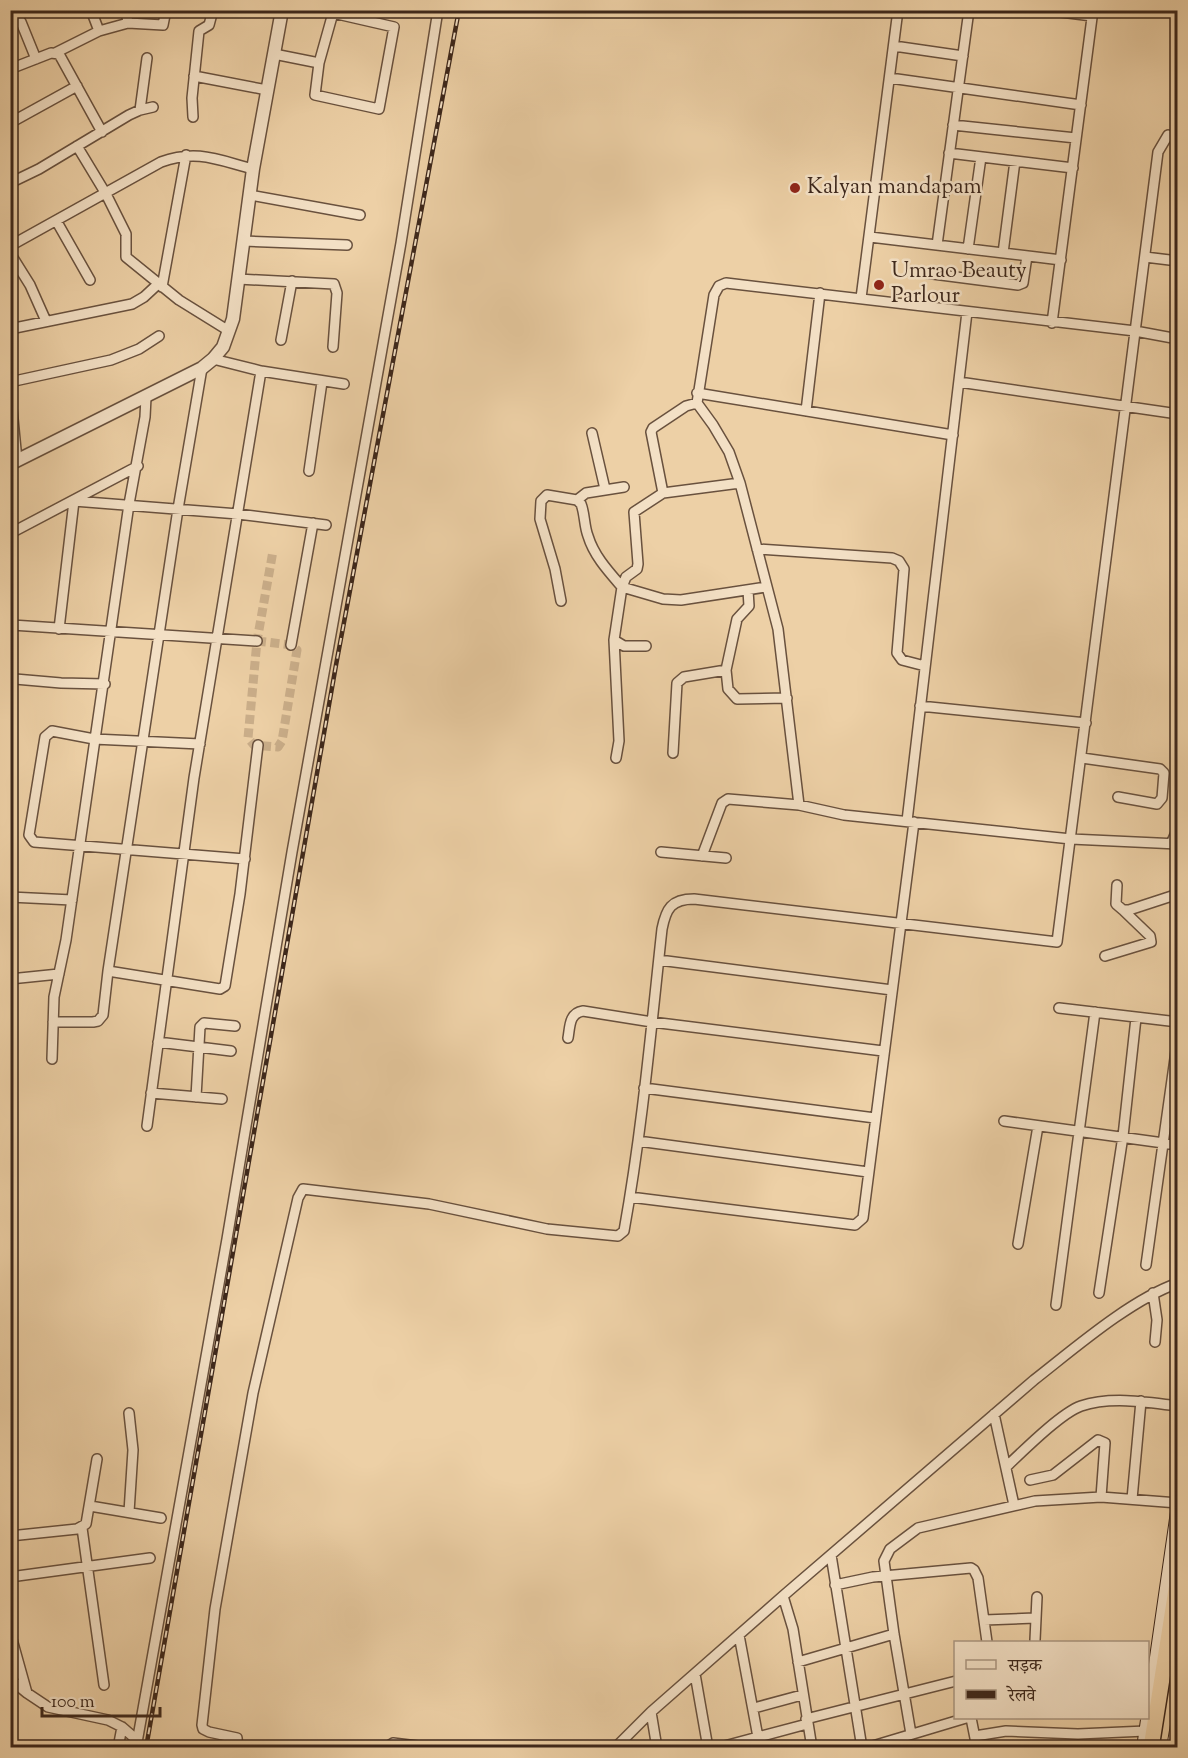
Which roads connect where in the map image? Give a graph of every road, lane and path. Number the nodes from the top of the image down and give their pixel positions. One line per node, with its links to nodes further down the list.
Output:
1 (91, 10): 13 (street)
2 (126, 10): 12 (street)
3 (166, 10): 12 (street)
4 (213, 10): 22 (street)
5 (282, 10): 16 (street)
6 (438, 10): 257 (street)
7 (898, 10): 14 (street)
8 (969, 10): 17 (street)
9 (1045, 10): 10 (street)
10 (1093, 13): 27 (street)
11 (10, 18): 19 (street)
12 (128, 23): 13 (street)
13 (99, 31): 15 (street)
14 (894, 46): 17 (street); 23 (street)
15 (55, 53): 19 (street); 24 (street)
16 (274, 54): 20 (street); 26 (street)
17 (963, 56): 25 (street)
18 (147, 58): 29 (street)
19 (36, 59): 21 (street)
20 (319, 63): 20 (street)
21 (10, 69)
22 (194, 76): 26 (street); 30 (street)
23 (890, 78): 25 (street); 48 (street)
24 (77, 86): 31 (street); 33 (street)
25 (958, 88): 27 (street); 32 (street)
26 (267, 90): 42 (street)
27 (1081, 105): 35 (street)
28 (153, 107): 29 (street)
29 (140, 110): 33 (street)
30 (193, 117)
31 (10, 123)
32 (953, 125): 35 (street); 37 (street)
33 (102, 132): 36 (street)
34 (1168, 135): 57 (street)
35 (1076, 138): 41 (street)
36 (77, 146): 43 (street); 44 (street)
37 (949, 153): 39 (street); 51 (street)
38 (186, 155): 42 (street); 44 (street); 64 (street)
39 (981, 157): 40 (street); 53 (street)
40 (1015, 161): 41 (street); 55 (street)
41 (1072, 168): 58 (street)
42 (253, 169): 45 (street)
43 (10, 183)
44 (106, 194): 47 (street); 64 (street)
45 (250, 195): 46 (street); 49 (street)
46 (360, 215)
47 (57, 222): 52 (street); 62 (street)
48 (870, 237): 51 (street); 66 (street)
49 (244, 241): 50 (street); 61 (street)
50 (347, 245)
51 (937, 245): 53 (street)
52 (10, 246)
53 (968, 249): 55 (street)
54 (10, 253): 68 (street)
55 (1003, 253): 56 (street)
56 (1027, 256): 58 (street); 60 (street)
57 (1145, 257): 59 (street); 72 (street)
58 (1061, 260): 69 (street)
59 (1178, 261)
60 (910, 271)
61 (238, 279): 63 (street); 71 (street)
62 (90, 280)
63 (292, 281): 75 (street); 76 (street)
64 (160, 285): 68 (street); 71 (street)
65 (820, 293): 66 (street); 86 (street); 88 (street)
66 (861, 298): 67 (street)
67 (967, 312): 69 (street); 82 (street)
68 (46, 321): 70 (street)
69 (1052, 323): 72 (street)
70 (10, 329)
71 (229, 331): 77 (street)
72 (1136, 332): 74 (street); 87 (street)
73 (159, 336): 80 (street)
74 (1178, 339)
75 (281, 340)
76 (333, 347)
77 (213, 359): 78 (street); 79 (street)
78 (202, 368): 85 (street); 102 (street)
79 (261, 371): 81 (street); 103 (street)
80 (10, 382)
81 (322, 382): 83 (street); 94 (street)
82 (959, 382): 87 (street); 91 (street)
83 (344, 384)
84 (10, 388): 92 (street)
85 (147, 397): 92 (street); 93 (street)
86 (697, 398): 88 (street); 95 (street); 98 (street)
87 (1126, 406): 89 (street); 130 (street)
88 (806, 411): 91 (street)
89 (1178, 414)
90 (592, 433): 97 (street)
91 (952, 435): 124 (street)
92 (14, 462)
93 (138, 466): 100 (street); 101 (street)
94 (309, 471)
95 (740, 483): 98 (street); 109 (street)
96 (624, 486): 97 (street)
97 (605, 489): 99 (street)
98 (663, 494): 110 (street)
99 (577, 500): 110 (street); 113 (street)
100 (74, 501): 101 (street); 107 (street); 115 (street)
101 (129, 504): 102 (street); 116 (street)
102 (178, 509): 103 (street); 117 (street)
103 (238, 514): 104 (street); 118 (street)
104 (313, 523): 105 (street); 122 (street)
105 (326, 525)
106 (10, 527): 107 (street)
107 (11, 533): 108 (street)
108 (11, 547): 114 (street)
109 (757, 549): 111 (street); 124 (street)
110 (622, 587): 112 (street); 119 (street)
111 (766, 587): 112 (street); 128 (street)
112 (748, 590): 125 (street)
113 (561, 601)
114 (12, 625): 115 (street); 121 (street)
115 (59, 629): 116 (street)
116 (112, 631): 117 (street); 127 (street)
117 (159, 634): 118 (street); 132 (street)
118 (217, 638): 120 (street); 133 (street)
119 (614, 640): 123 (street); 136 (street)
120 (257, 641)
121 (10, 644)
122 (291, 645)
123 (646, 646)
124 (925, 666): 129 (street)
125 (726, 670): 128 (street); 135 (street)
126 (10, 676): 127 (street)
127 (105, 684): 131 (street)
128 (787, 698): 139 (street)
129 (920, 706): 130 (street); 140 (street)
130 (1086, 723): 137 (street)
131 (94, 739): 132 (street); 144 (street); 144 (street)
132 (142, 741): 133 (street); 145 (street)
133 (200, 744): 147 (street)
134 (258, 745): 150 (street)
135 (673, 753)
136 (616, 758)
137 (1082, 758): 138 (street); 142 (street)
138 (1118, 797)
139 (799, 805): 140 (street); 148 (street)
140 (910, 821): 142 (street); 156 (street)
141 (1178, 828): 143 (street)
142 (1071, 839): 143 (street); 156 (street)
143 (1174, 844)
144 (79, 845): 145 (street); 154 (street)
145 (128, 848): 147 (street); 159 (street)
146 (661, 852): 148 (street)
147 (183, 853): 150 (street); 162 (street)
148 (702, 856): 149 (street)
149 (726, 858)
150 (245, 859): 162 (street)
151 (1117, 885): 155 (street)
152 (1178, 894): 155 (street)
153 (10, 897): 154 (street)
154 (72, 900): 160 (street)
155 (1123, 910): 157 (street)
156 (901, 923): 158 (street); 163 (street)
157 (1105, 956)
158 (659, 960): 163 (street); 168 (street)
159 (108, 971): 162 (street); 167 (street)
160 (58, 974): 161 (street); 167 (street)
161 (10, 979)
162 (167, 980): 173 (street)
163 (892, 990): 176 (street)
164 (1059, 1008): 165 (street)
165 (1095, 1012): 166 (street); 186 (street)
166 (1136, 1018): 169 (street); 187 (street)
167 (53, 1022): 177 (street)
168 (652, 1022): 172 (street); 176 (street); 178 (street)
169 (1178, 1022)
170 (235, 1026): 174 (street)
171 (1178, 1036): 189 (street)
172 (568, 1038)
173 (158, 1042): 174 (street); 179 (street)
174 (199, 1047): 175 (street); 180 (street)
175 (231, 1051)
176 (883, 1051): 182 (street)
177 (52, 1059)
178 (644, 1088): 182 (street); 188 (street)
179 (151, 1093): 180 (street); 184 (street)
180 (196, 1097): 181 (street)
181 (222, 1099)
182 (874, 1118): 191 (street)
183 (1004, 1122): 185 (street)
184 (147, 1126)
185 (1038, 1126): 186 (street); 193 (street)
186 (1080, 1131): 187 (street); 198 (street)
187 (1123, 1136): 189 (street); 196 (street)
188 (638, 1141): 191 (street); 192 (street)
189 (1162, 1143): 190 (street); 194 (street)
190 (1178, 1145)
191 (868, 1172): 192 (street)
192 (630, 1197): 260 (street)
193 (1018, 1244)
194 (1146, 1265)
195 (1178, 1282): 197 (street)
196 (1099, 1293)
197 (1153, 1293): 199 (street); 203 (street)
198 (1056, 1305)
199 (1155, 1342)
200 (1141, 1401): 201 (street); 205 (street); 208 (street)
201 (1178, 1406)
202 (129, 1413): 212 (street)
203 (994, 1414): 205 (street); 217 (street)
204 (97, 1459): 211 (street)
205 (1006, 1467): 210 (street)
206 (1030, 1480): 207 (street)
207 (1101, 1497): 208 (street); 210 (street)
208 (1131, 1499): 209 (street)
209 (1178, 1503)
210 (1014, 1505): 220 (street)
211 (90, 1506): 212 (street); 215 (street)
212 (129, 1512): 214 (street)
213 (1178, 1512): 245 (main road)
214 (161, 1518)
215 (82, 1528): 216 (street); 219 (street)
216 (10, 1536)
217 (831, 1555): 223 (street); 224 (street)
218 (150, 1558): 219 (street)
219 (87, 1567): 221 (street); 239 (street)
220 (886, 1576): 223 (street); 227 (street); 229 (street)
221 (10, 1577)
222 (1178, 1577): 274 (highway)
223 (835, 1585): 234 (street)
224 (783, 1596): 230 (street); 235 (street)
225 (1037, 1597): 226 (street)
226 (1035, 1618): 227 (street); 232 (street)
227 (984, 1620): 233 (street)
228 (10, 1632): 240 (street)
229 (894, 1634): 234 (street); 242 (street)
230 (739, 1635): 236 (street); 243 (street)
231 (1178, 1638): 275 (highway)
232 (1035, 1640)
233 (987, 1641)
234 (846, 1647): 235 (street); 244 (street)
235 (798, 1662): 241 (street)
236 (695, 1674): 246 (street); 267 (street)
237 (10, 1679): 240 (street)
238 (954, 1682): 242 (street)
239 (104, 1685)
240 (27, 1693): 252 (street)
241 (802, 1695): 243 (street); 250 (street)
242 (903, 1695): 244 (street); 254 (street)
243 (754, 1708): 256 (street)
244 (855, 1708): 250 (street); 271 (street)
245 (1149, 1710)
246 (651, 1712): 265 (street); 266 (street)
247 (963, 1719): 254 (street)
248 (971, 1719): 255 (street)
249 (1148, 1719): 253 (main road)
250 (807, 1721): 256 (street); 270 (street)
251 (1178, 1725): 276 (main road)
252 (122, 1727): 257 (street); 259 (street)
253 (1146, 1731): 255 (street); 273 (main road)
254 (911, 1734): 271 (street)
255 (975, 1736): 272 (street)
256 (758, 1737): 268 (street); 269 (street)
257 (136, 1744)
258 (423, 1747): 261 (street); 262 (street)
259 (118, 1748)
260 (238, 1748)
261 (385, 1748)
262 (434, 1748)
263 (594, 1748): 264 (street)
264 (600, 1748)
265 (615, 1748)
266 (657, 1748)
267 (708, 1748)
268 (717, 1748)
269 (760, 1748)
270 (812, 1748)
271 (864, 1748)
272 (977, 1748)
273 (1144, 1748)
274 (1151, 1748)
275 (1161, 1748)
276 (1174, 1748)

